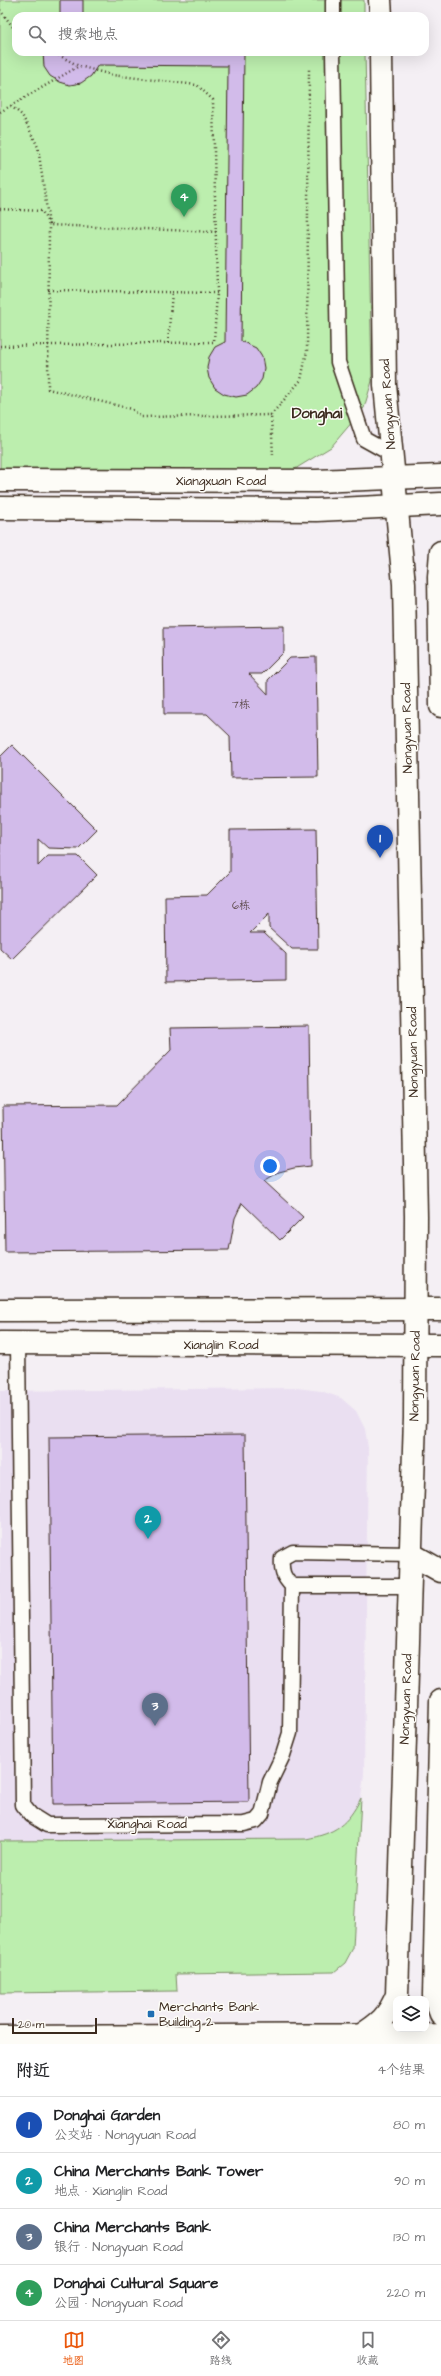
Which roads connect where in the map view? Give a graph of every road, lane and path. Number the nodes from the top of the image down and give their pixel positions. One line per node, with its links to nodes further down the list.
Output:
1 (333, 0): 4 (lane)
2 (380, 0): 5 (main road)
3 (0, 10): 6 (path)
4 (333, 12)
5 (381, 12)
6 (12, 26)
7 (60, 56): 11 (path)
8 (333, 56): 24 (lane)
9 (381, 56): 24 (main road, Nongyuan Road)
10 (309, 60): 23 (path)
11 (79, 66): 12 (path); 16 (path)
12 (11, 106): 13 (path); 15 (path)
13 (0, 112)
14 (0, 209): 15 (path)
15 (49, 225): 16 (path); 17 (path)
16 (216, 232): 19 (path)
17 (48, 290): 18 (path); 21 (path)
18 (172, 292): 19 (path); 20 (path)
19 (217, 294): 20 (path)
20 (168, 343): 21 (path)
21 (49, 345): 22 (path); 23 (path)
22 (0, 346)
23 (271, 415): 28 (path)
24 (391, 454): 26 (main road, Nongyuan Road)
25 (441, 476): 26 (main road, Xiangxuan Road)
26 (394, 478): 28 (main road, Xiangxuan Road); 30 (main road, Nongyuan Road)
27 (0, 480): 28 (main road, Xiangxuan Road)
28 (275, 481)
29 (441, 504): 30 (main road)
30 (396, 506): 31 (main road); 34 (main road, Nongyuan Road)
31 (0, 508)
32 (441, 552): 33 (main road)
33 (441, 706)
34 (415, 1309): 35 (main road); 36 (main road); 38 (main road, Nongyuan Road)
35 (441, 1309)
36 (0, 1310)
37 (9, 1343): 38 (main road, Xianglin Road); 42 (lane, Xianghai Road)
38 (416, 1345): 39 (main road, Xianglin Road); 40 (main road, Nongyuan Road)
39 (441, 1345)
40 (411, 1554): 41 (main road); 42 (lane); 43 (main road, Nongyuan Road)
41 (441, 1572): 43 (main road)
42 (292, 1586): 43 (lane)
43 (410, 1586): 45 (main road, Nongyuan Road)
44 (441, 1701): 46 (main road)
45 (401, 1851): 46 (main road); 49 (main road, Nongyuan Road)
46 (438, 1853): 47 (main road)
47 (441, 2014)
48 (441, 2035): 49 (main road)
49 (360, 2036): 50 (main road)
50 (0, 2037)

